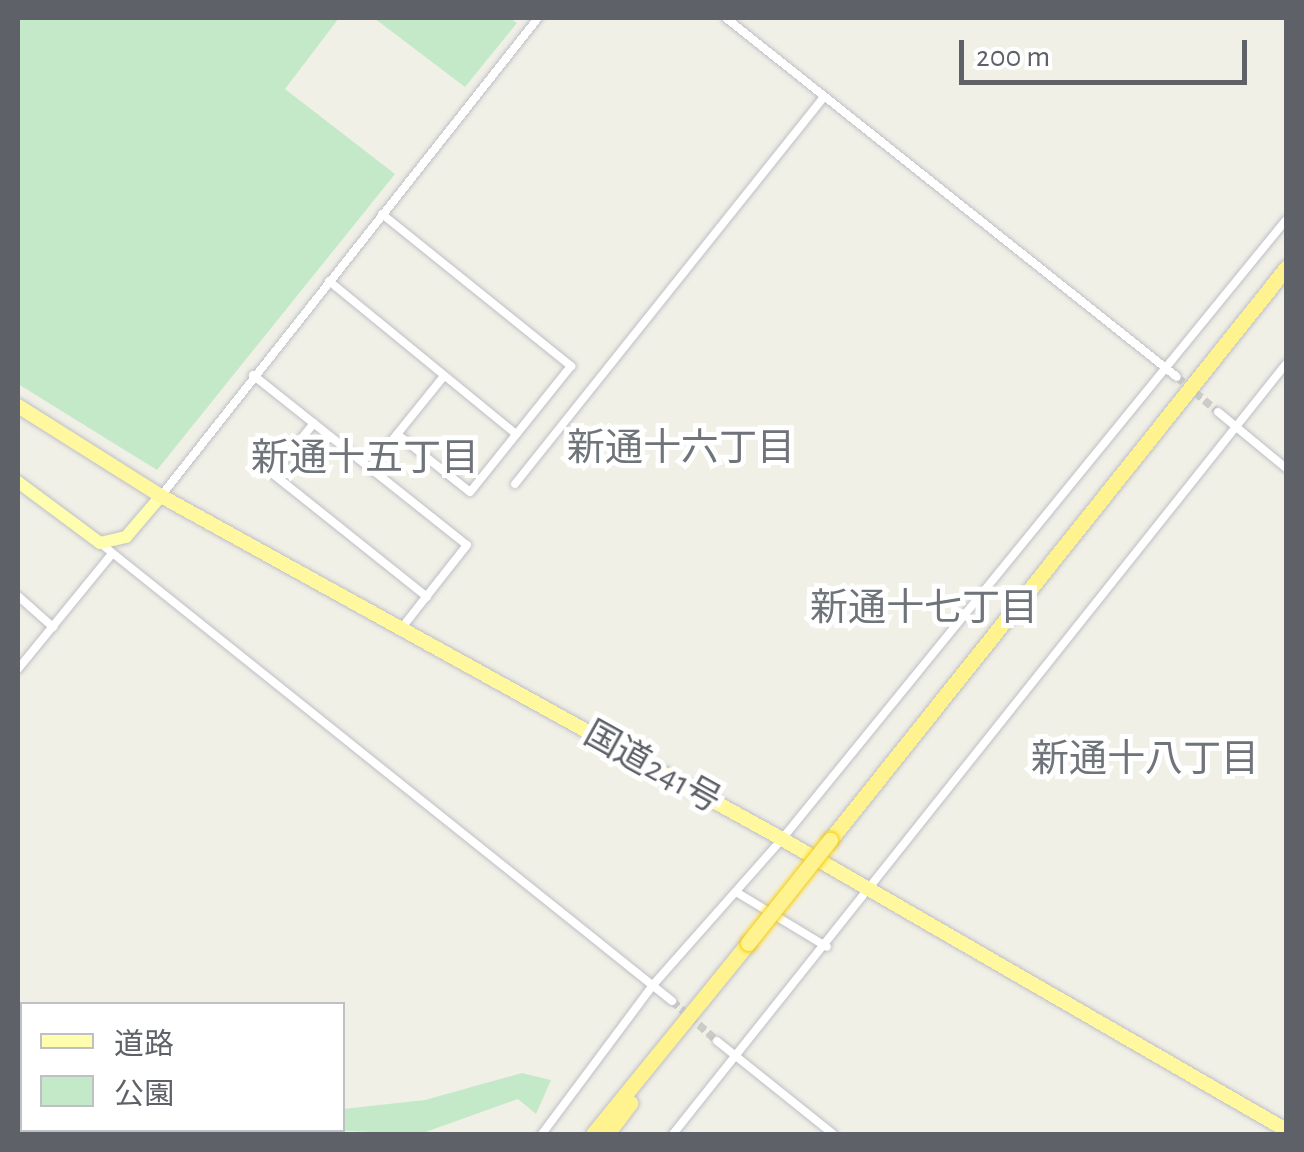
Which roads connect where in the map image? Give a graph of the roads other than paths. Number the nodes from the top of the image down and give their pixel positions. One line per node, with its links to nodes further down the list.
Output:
1 (538, 18): 4 (street)
2 (726, 18): 3 (street)
3 (823, 98): 9 (street); 22 (street)
4 (382, 214): 7 (street); 18 (street)
5 (1286, 220): 9 (street)
6 (1286, 268): 34 (highway, bridge)
7 (330, 282): 10 (street); 11 (street)
8 (1286, 364): 16 (street)
9 (1166, 368): 12 (street); 31 (street)
10 (253, 375): 15 (street); 23 (street)
11 (444, 376): 17 (street); 18 (street)
12 (1177, 377)
13 (18, 406): 23 (highway, 国道241号)
14 (1218, 412): 16 (street)
15 (314, 424): 20 (street); 27 (street)
16 (1236, 428): 19 (street); 32 (street)
17 (398, 434): 18 (street); 20 (street)
18 (516, 434)
19 (1286, 468)
20 (369, 469): 27 (street)
21 (18, 482): 24 (main road)
22 (515, 484)
23 (161, 496): 24 (main road); 29 (highway, 国道241号)
24 (100, 543): 25 (street)
25 (110, 556): 28 (street); 36 (street)
26 (18, 596): 28 (street)
27 (427, 597): 29 (street)
28 (52, 626): 30 (street)
29 (401, 629): 31 (highway, 国道241号)
30 (18, 669)
31 (782, 839): 32 (highway, 国道241号); 33 (street)
32 (869, 891): 35 (street); 40 (highway, 国道241号)
33 (736, 892): 35 (street); 36 (street)
34 (748, 943): 42 (highway); 43 (highway)
35 (826, 946): 39 (street)
36 (654, 985): 37 (street); 41 (street)
37 (672, 1000)
38 (717, 1040): 39 (street)
39 (734, 1058): 44 (street); 45 (street)
40 (1286, 1130)
41 (542, 1134)
42 (593, 1134)
43 (607, 1134)
44 (673, 1134)
45 (833, 1134)

